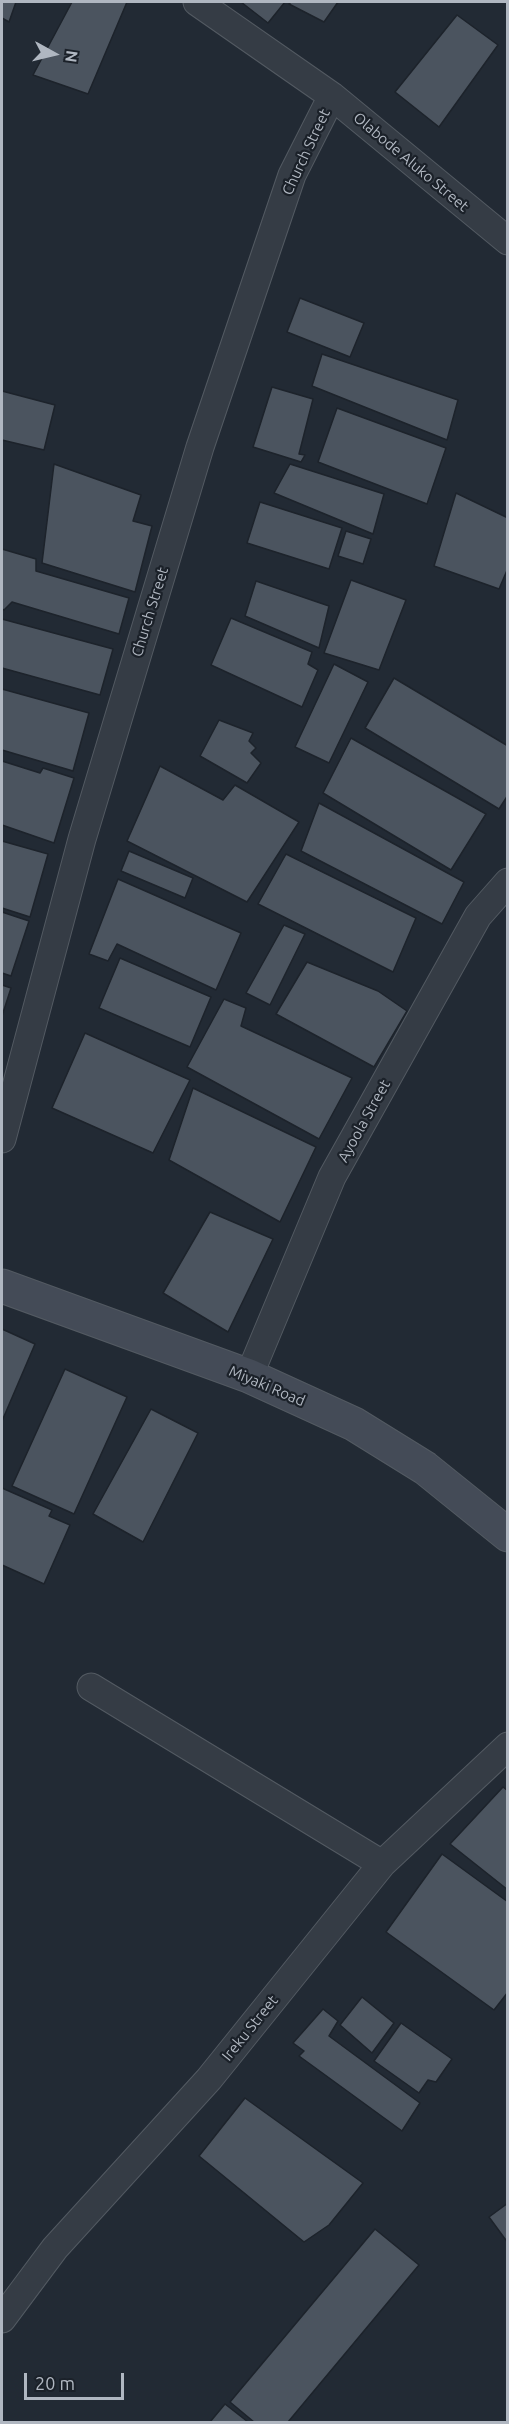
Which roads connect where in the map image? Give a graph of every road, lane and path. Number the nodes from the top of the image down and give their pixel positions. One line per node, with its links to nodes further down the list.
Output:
1 (196, 2): 2 (street, Olabode Aluko Street)
2 (332, 96): 3 (street, Olabode Aluko Street); 5 (street, Church Street)
3 (507, 241)
4 (507, 882): 7 (street, Ayoola Street)
5 (2, 1139)
6 (2, 1286): 7 (street, Miyaki Road)
7 (249, 1376): 8 (street, Miyaki Road)
8 (507, 1535)
9 (92, 1687): 11 (street)
10 (507, 1746): 11 (street, Ireku Street)
11 (382, 1864): 12 (street, Ireku Street)
12 (2, 2319)

